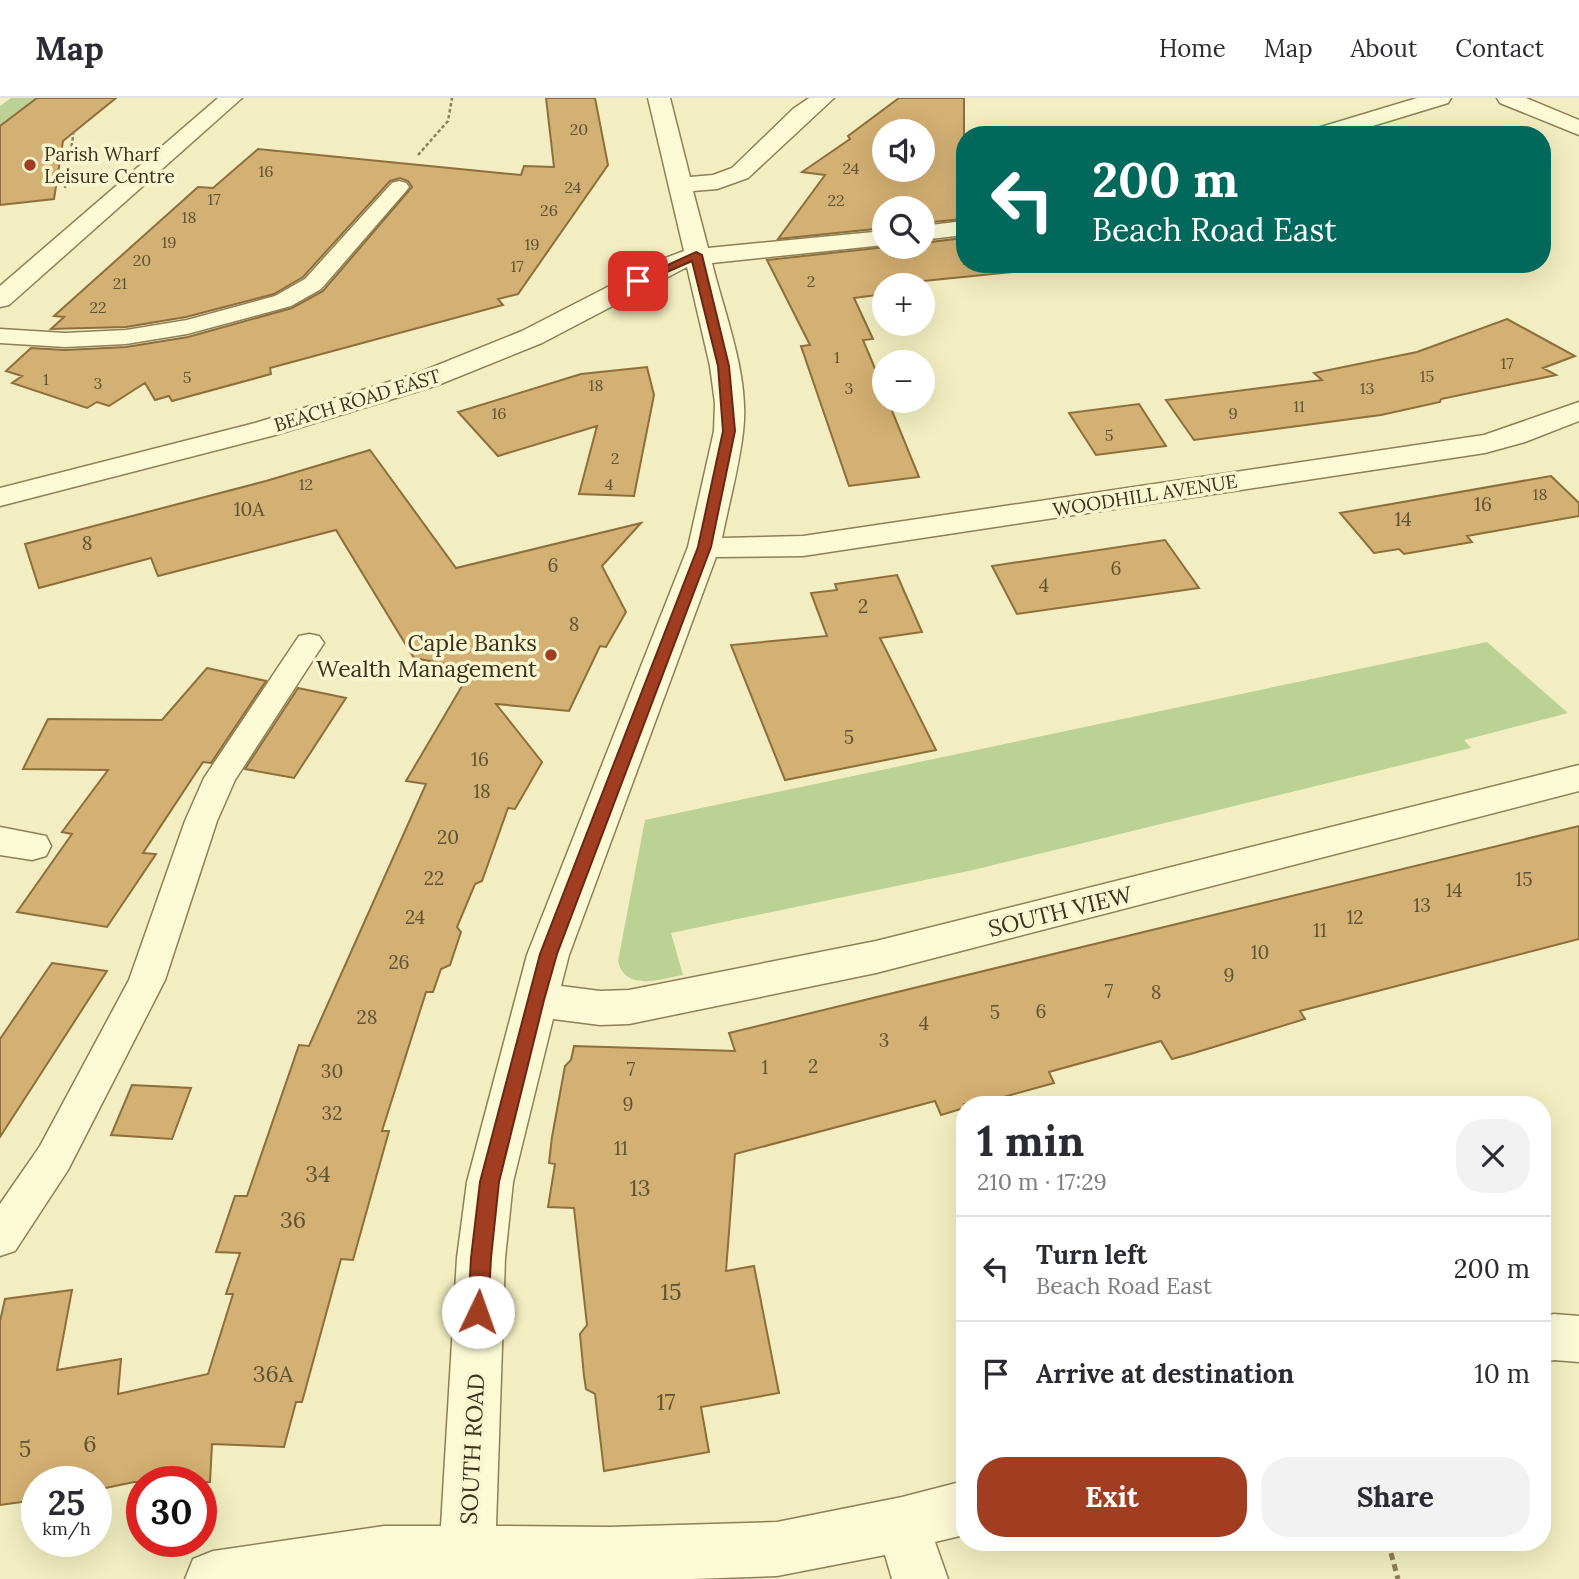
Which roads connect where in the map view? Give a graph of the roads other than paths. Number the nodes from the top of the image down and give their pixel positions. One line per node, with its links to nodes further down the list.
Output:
1 (231, 98): 14 (street)
2 (659, 98): 8 (street, SOUTH ROAD)
3 (823, 98): 8 (street)
4 (1440, 98): 6 (street)
5 (1508, 98): 7 (street)
6 (1348, 126)
7 (1579, 128)
8 (680, 185): 13 (street, SOUTH ROAD)
9 (399, 187): 15 (lane)
10 (956, 229): 11 (street)
11 (935, 231)
12 (872, 238): 13 (street)
13 (696, 255): 17 (street, BEACH ROAD EAST); 18 (street, SOUTH ROAD)
14 (0, 299)
15 (0, 336)
16 (1579, 411): 18 (street, WOODHILL AVENUE)
17 (0, 497)
18 (704, 547): 21 (street, SOUTH ROAD)
19 (309, 643): 22 (lane)
20 (1579, 778): 21 (street, SOUTH VIEW)
21 (535, 1000): 27 (street, SOUTH ROAD)
22 (0, 1238)
23 (1551, 1338): 24 (street)
24 (1579, 1339)
25 (956, 1510): 26 (street, SOUTH ROAD)
26 (902, 1524): 27 (street, SOUTH ROAD); 29 (street)
27 (466, 1566): 28 (street)
28 (213, 1579)
29 (920, 1579)

